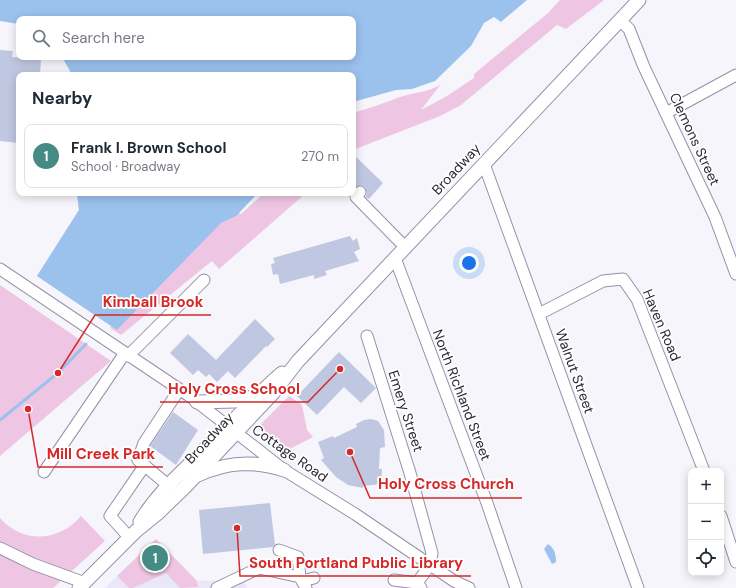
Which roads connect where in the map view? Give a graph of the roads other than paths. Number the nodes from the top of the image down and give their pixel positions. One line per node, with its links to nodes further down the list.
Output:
1 (639, 0): 2 (main road, Broadway)
2 (620, 20): 4 (street, Clemons Street); 5 (main road, Broadway)
3 (736, 74): 4 (street)
4 (666, 113): 10 (street, Clemons Street)
5 (484, 164): 7 (main road, Broadway); 12 (street, Walnut Street)
6 (360, 192): 7 (street)
7 (405, 247): 8 (main road, Broadway)
8 (395, 258): 15 (main road, Broadway); 40 (street, North Richland Street)
9 (0, 269): 14 (street, Cottage Road)
10 (736, 274)
11 (204, 280): 14 (street)
12 (539, 314): 21 (street, Haven Road); 41 (street, Walnut Street)
13 (367, 336): 31 (street, Emery Street)
14 (126, 355): 16 (street, Cottage Road); 23 (street)
15 (298, 360): 17 (main road, Broadway); 19 (main road, Broadway)
16 (179, 390): 18 (street, Cottage Road); 20 (street)
17 (256, 396): 18 (main road); 19 (main road, Broadway)
18 (197, 402): 19 (street, Cottage Road)
19 (231, 430): 22 (street, Cottage Road); 24 (main road, Broadway); 25 (main road, Broadway)
20 (145, 465): 25 (street); 27 (street)
21 (703, 468)
22 (284, 470): 24 (main road); 31 (street, Cottage Road)
23 (44, 472)
24 (195, 476): 27 (main road, Broadway)
25 (169, 486): 27 (main road, Broadway)
26 (724, 525): 30 (street)
27 (133, 534): 36 (main road, Broadway)
28 (0, 548): 36 (street)
29 (279, 550): 34 (street)
30 (736, 562)
31 (430, 565): 37 (street); 39 (street, Cottage Road)
32 (314, 578): 34 (street)
33 (394, 580): 37 (street)
34 (303, 582): 35 (street)
35 (232, 584): 38 (street)
36 (82, 585)
37 (419, 586)
38 (217, 588)
39 (469, 588)
40 (516, 588)
41 (638, 588)

